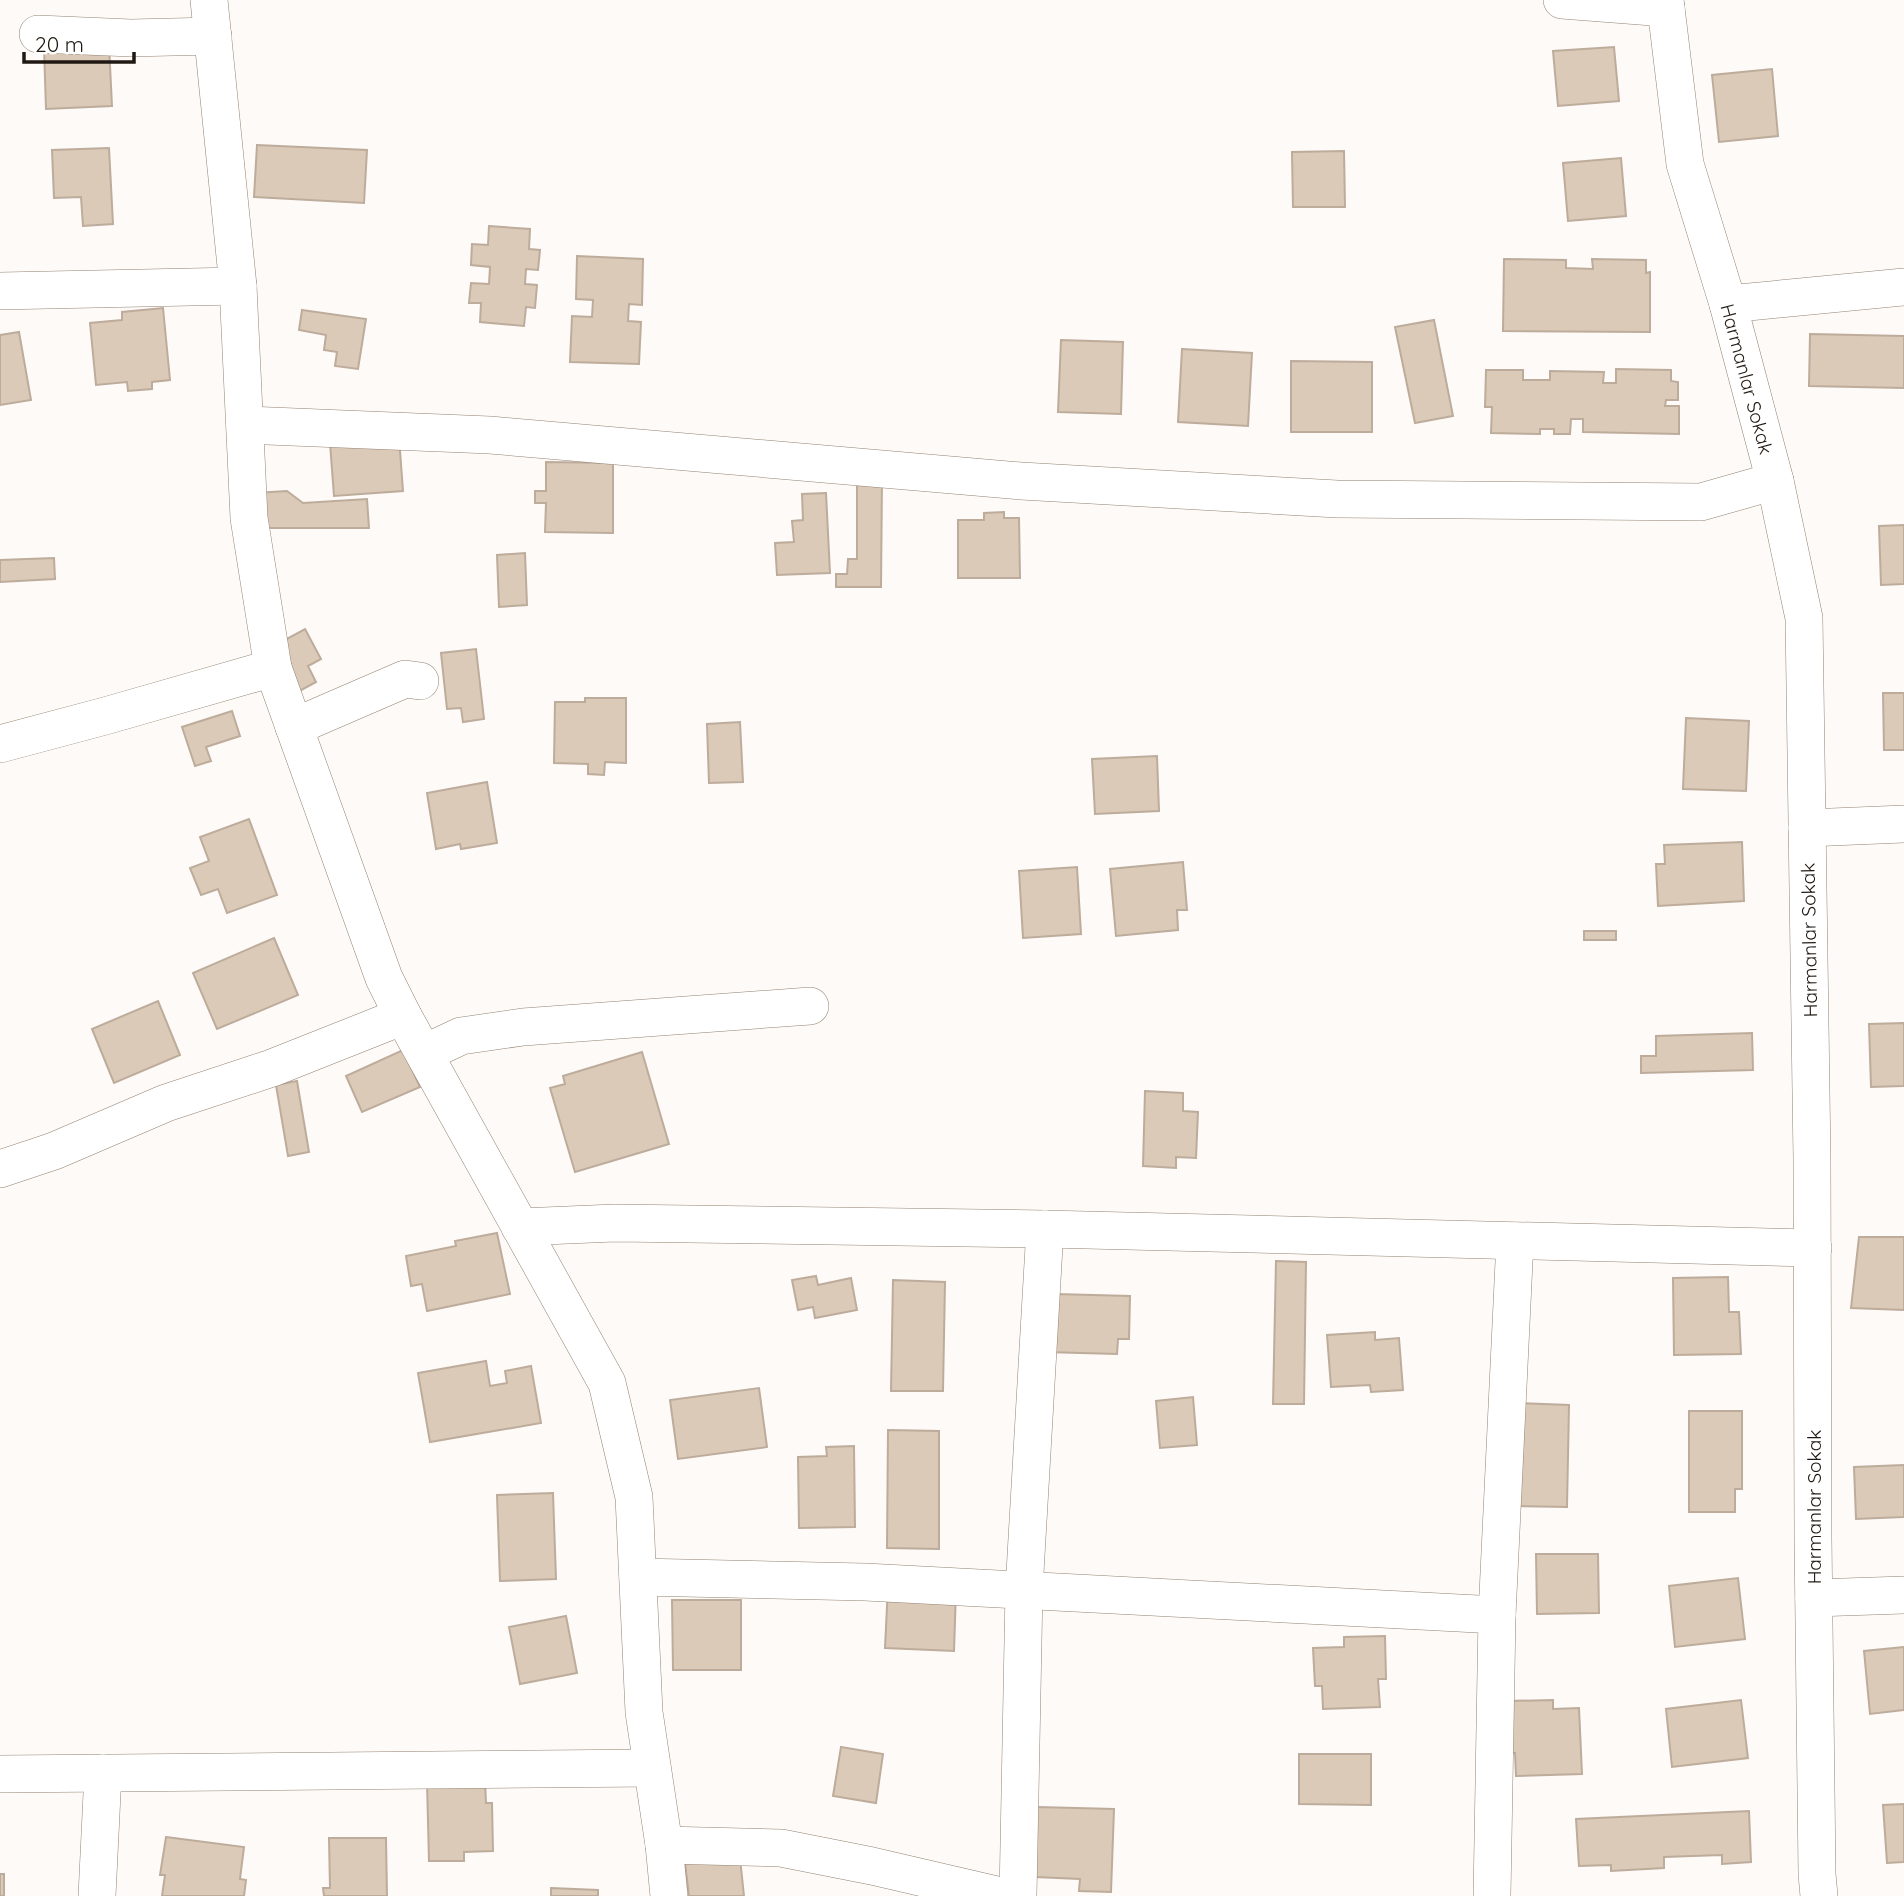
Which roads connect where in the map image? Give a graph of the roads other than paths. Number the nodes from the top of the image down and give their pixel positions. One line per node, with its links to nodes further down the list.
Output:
1 (209, 0): 5 (street)
2 (1562, 0): 3 (street)
3 (1666, 4): 9 (street, Harmanlar Sokak)
4 (38, 34): 5 (street)
5 (213, 36): 6 (street)
6 (238, 286): 8 (street); 10 (street)
7 (1904, 287): 9 (street)
8 (0, 291)
9 (1728, 304): 11 (street, Harmanlar Sokak)
10 (245, 425): 11 (street); 12 (street)
11 (1775, 481): 17 (street, Harmanlar Sokak)
12 (273, 668): 14 (street); 15 (street)
13 (419, 681): 14 (street)
14 (294, 727): 19 (street)
15 (0, 744)
16 (1904, 824): 17 (street)
17 (1807, 828): 25 (street, Harmanlar Sokak)
18 (810, 1006): 20 (street)
19 (403, 1016): 20 (street); 21 (street)
20 (425, 1054): 22 (street)
21 (0, 1169)
22 (520, 1227): 23 (street); 26 (street)
23 (1045, 1229): 24 (street); 27 (street)
24 (1515, 1241): 25 (street); 30 (street)
25 (1813, 1248): 29 (street, Harmanlar Sokak)
26 (638, 1577): 27 (street); 31 (street)
27 (1024, 1590): 30 (street); 38 (street)
28 (1904, 1595): 29 (street)
29 (1814, 1598): 40 (street, Harmanlar Sokak)
30 (1497, 1615): 39 (street)
31 (652, 1768): 32 (street); 34 (street)
32 (103, 1773): 33 (street); 35 (street)
33 (0, 1774)
34 (664, 1845): 36 (street); 37 (street)
35 (97, 1896)
36 (669, 1896)
37 (1001, 1896)
38 (1018, 1896)
39 (1492, 1896)
40 (1819, 1896)

